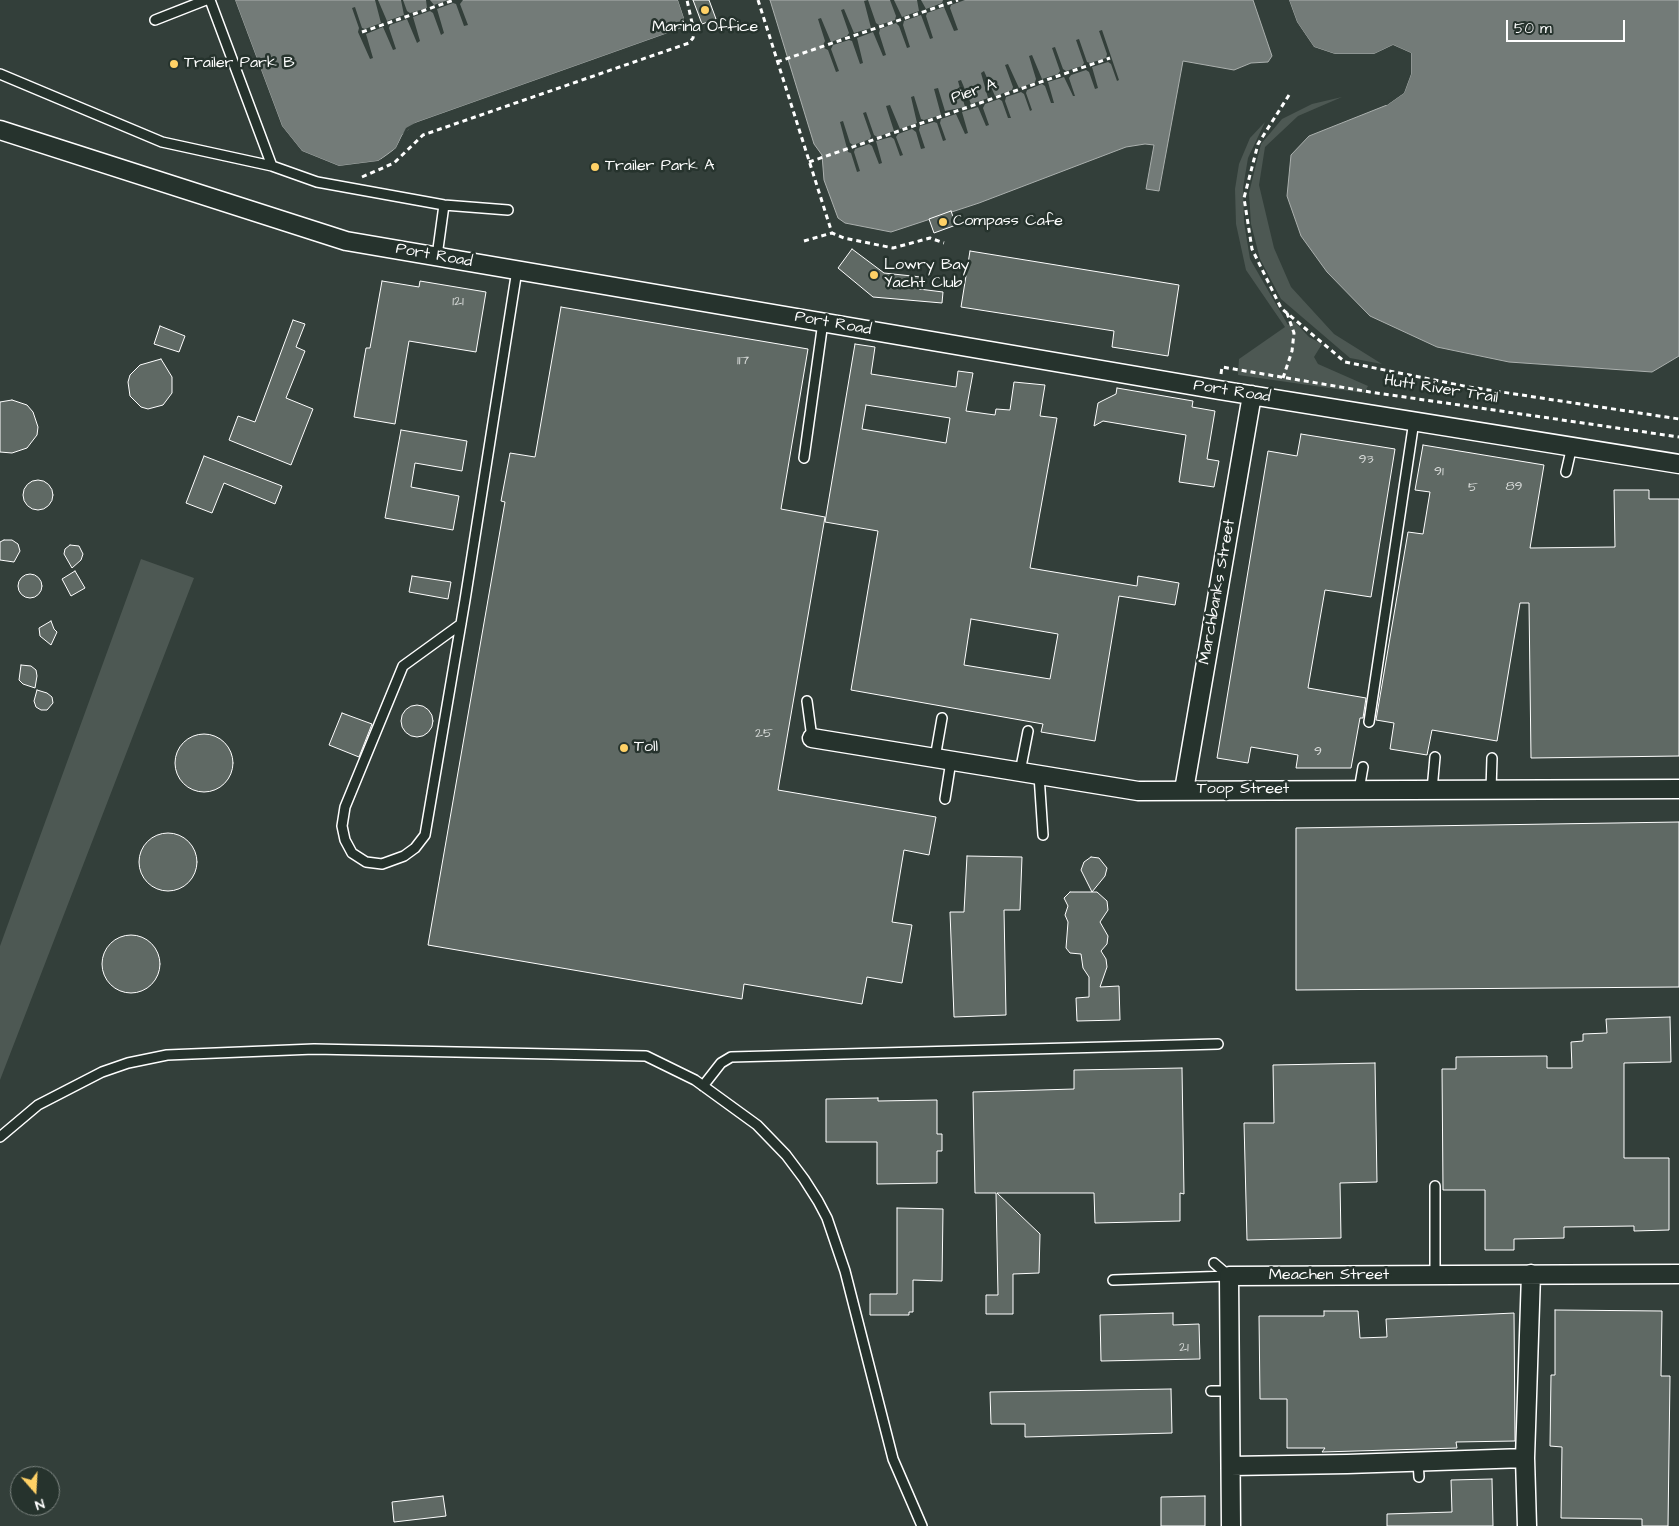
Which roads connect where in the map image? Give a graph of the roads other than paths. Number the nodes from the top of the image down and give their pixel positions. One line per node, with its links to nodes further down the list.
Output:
1 (208, 0): 2 (lane); 5 (lane)
2 (154, 20)
3 (0, 74): 5 (lane)
4 (0, 130): 8 (street, Port Road)
5 (272, 166): 6 (lane)
6 (444, 205): 7 (lane); 8 (lane)
7 (508, 210)
8 (437, 256): 9 (street, Port Road)
9 (517, 270): 10 (street, Port Road); 17 (lane)
10 (823, 322): 11 (street, Port Road); 14 (lane)
11 (1252, 395): 12 (street, Port Road); 30 (street, Marchbanks Street)
12 (1414, 421): 13 (street, Port Road); 20 (lane)
13 (1572, 446): 15 (street, Port Road); 16 (lane)
14 (804, 458)
15 (1679, 464)
16 (1566, 472)
17 (461, 624): 17 (lane)
18 (807, 701): 22 (lane)
19 (942, 718): 25 (lane)
20 (1369, 722)
21 (1028, 730): 27 (lane)
22 (812, 738): 25 (street, Toop Street)
23 (1435, 757): 32 (lane)
24 (1492, 758): 33 (lane)
25 (943, 760): 27 (street, Toop Street); 34 (lane)
26 (1363, 767): 31 (lane)
27 (1020, 772): 28 (street, Toop Street)
28 (1039, 775): 30 (street, Toop Street); 35 (lane)
29 (1679, 788): 33 (street, Toop Street)
30 (1184, 790): 31 (street, Toop Street)
31 (1359, 790): 32 (street, Toop Street)
32 (1432, 790): 33 (street, Toop Street)
33 (1491, 790)
34 (945, 799)
35 (1043, 835)
36 (1218, 1044): 37 (lane)
37 (704, 1086): 38 (lane); 50 (lane)
38 (0, 1137)
39 (1435, 1186): 43 (lane)
40 (1214, 1263): 44 (lane)
41 (1532, 1274): 42 (street, Meachen Street); 43 (street, Meachen Street); 48 (street)
42 (1679, 1274)
43 (1435, 1275): 44 (street, Meachen Street)
44 (1229, 1276): 45 (lane); 47 (street)
45 (1113, 1280)
46 (1210, 1391): 47 (lane)
47 (1231, 1391): 49 (street)
48 (1525, 1458): 49 (street); 52 (street)
49 (1231, 1466): 51 (street)
50 (922, 1526)
51 (1231, 1526)
52 (1526, 1526)

